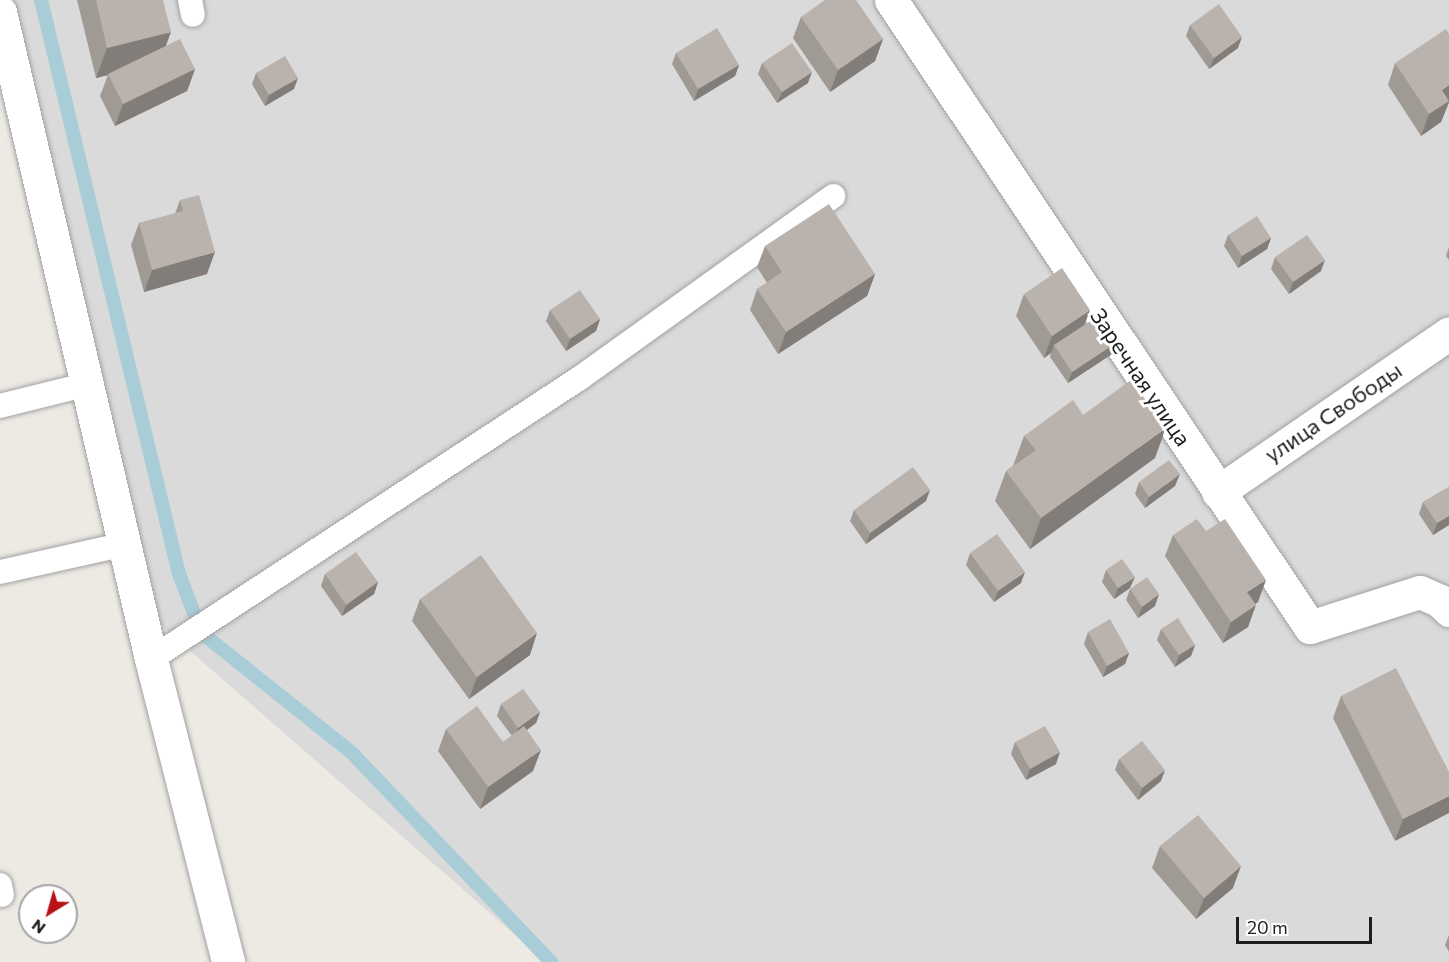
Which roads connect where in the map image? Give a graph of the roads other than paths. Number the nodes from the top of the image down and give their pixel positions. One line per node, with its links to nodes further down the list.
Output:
1 (891, 0): 7 (street, Заречная улица)
2 (0, 12): 5 (street)
3 (833, 196): 11 (lane)
4 (1449, 333): 7 (street, улица Свободы)
5 (88, 384): 6 (lane); 8 (street)
6 (0, 406)
7 (1218, 492): 10 (street, Заречная улица)
8 (125, 544): 9 (lane); 11 (street)
9 (0, 572)
10 (1449, 610)
11 (151, 659): 12 (street)
12 (228, 962)

